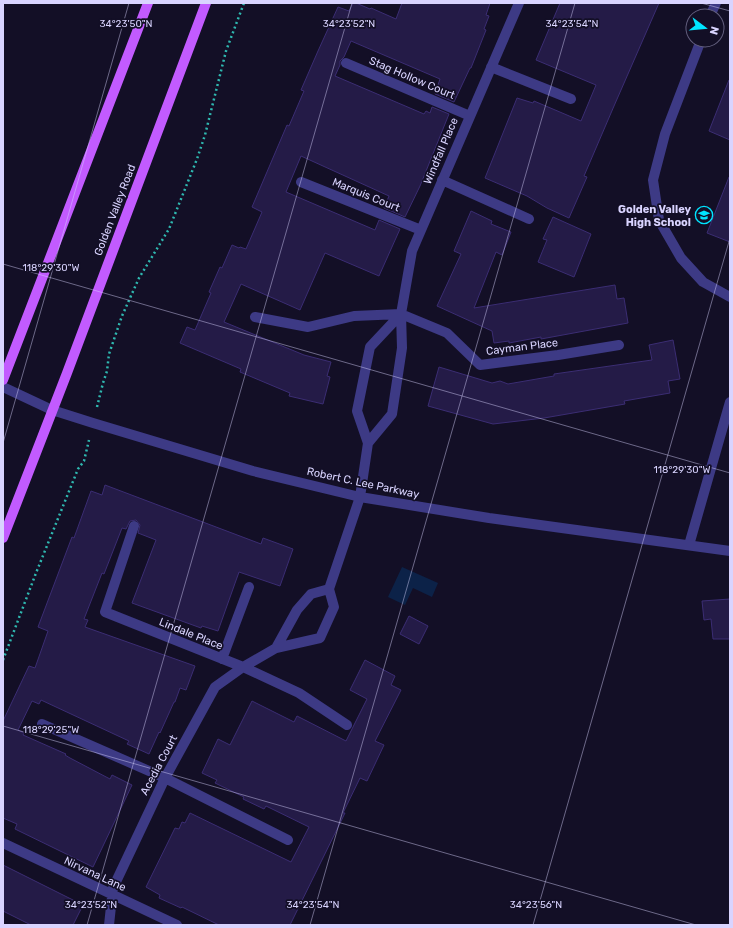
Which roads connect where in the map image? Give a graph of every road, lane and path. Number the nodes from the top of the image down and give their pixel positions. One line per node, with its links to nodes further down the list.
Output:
1 (148, 3): 18 (main road)
2 (206, 3): 21 (main road, Golden Valley Road)
3 (244, 3): 22 (path)
4 (519, 3): 7 (street, Windfall Place)
5 (698, 48): 14 (street)
6 (346, 63): 9 (street, Stag Hollow Court)
7 (491, 67): 8 (street); 9 (street, Windfall Place)
8 (571, 99)
9 (470, 116): 10 (street, Windfall Place)
10 (442, 180): 12 (street); 13 (street, Windfall Place)
11 (301, 182): 13 (street, Marquis Court)
12 (529, 219)
13 (421, 230): 15 (street, Windfall Place)
14 (730, 297)
15 (401, 314): 16 (street, Cayman Place); 17 (street, Cayman Place); 23 (street, Windfall Place); 23 (street)
16 (255, 317)
17 (619, 345)
18 (3, 380)
19 (3, 387): 21 (street, Robert C. Lee Parkway)
20 (730, 402): 27 (street)
21 (52, 410): 22 (street, Robert C. Lee Parkway); 26 (main road, Golden Valley Road)
22 (93, 424): 24 (street, Robert C. Lee Parkway); 33 (path)
23 (368, 443): 24 (street)
24 (360, 497): 27 (street, Robert C. Lee Parkway); 30 (street)
25 (134, 526): 32 (street, Lindale Place)
26 (3, 538)
27 (689, 545): 28 (street, Robert C. Lee Parkway)
28 (730, 550)
29 (249, 587): 32 (street)
30 (329, 589): 31 (street); 31 (street, Acedia Court)
31 (276, 648): 34 (street, Acedia Court)
32 (222, 659): 34 (street, Lindale Place)
33 (3, 660)
34 (243, 667): 36 (street, Lindale Place); 37 (street, Acedia Court)
35 (42, 724): 37 (street)
36 (347, 725)
37 (164, 778): 38 (street); 40 (street, Acedia Court)
38 (288, 840)
39 (3, 843): 40 (street, Nirvana Lane)
40 (112, 895): 41 (street, Acedia Court); 42 (street, Nirvana Lane)
41 (108, 925)
42 (177, 925)

